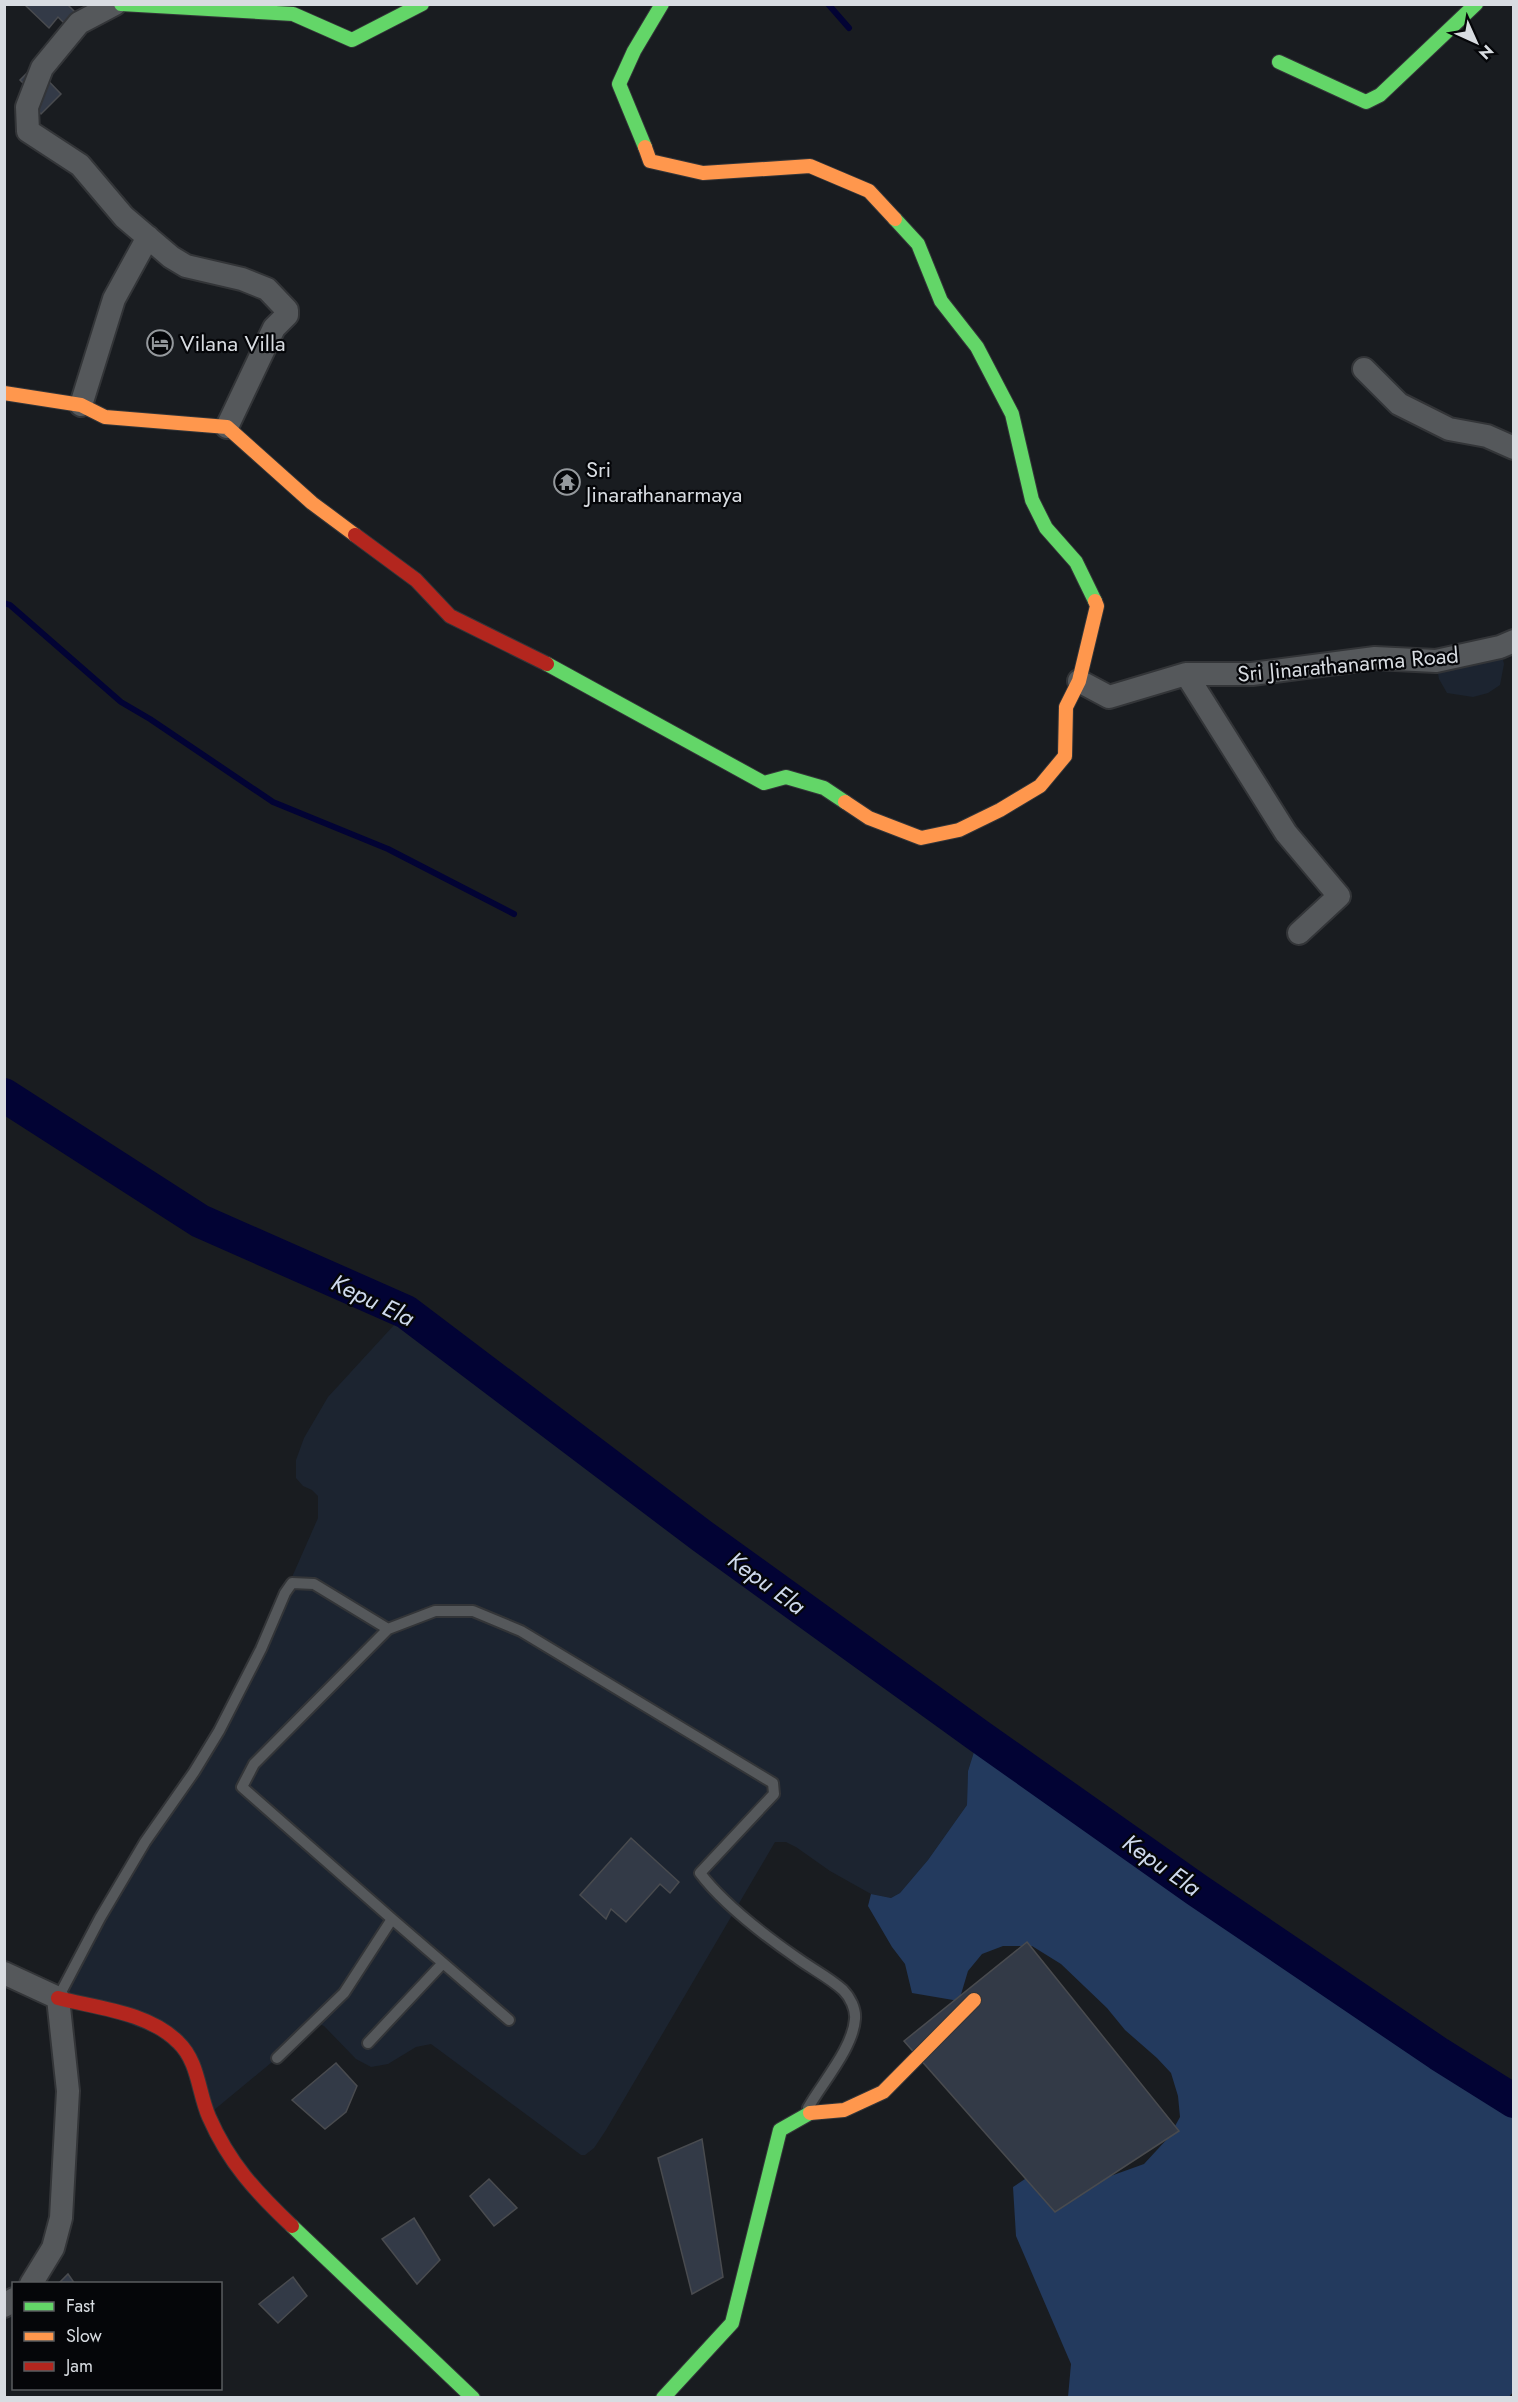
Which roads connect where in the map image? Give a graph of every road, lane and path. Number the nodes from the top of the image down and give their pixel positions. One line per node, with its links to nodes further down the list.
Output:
1 (115, 4): 7 (street)
2 (120, 4): 3 (street)
3 (422, 4)
4 (662, 4): 15 (street)
5 (1476, 4): 6 (street)
6 (1279, 62)
7 (148, 237): 10 (street); 11 (street)
8 (1364, 369): 12 (street)
9 (4, 393): 10 (street)
10 (81, 405): 11 (street)
11 (227, 427): 15 (street)
12 (1514, 448)
13 (1514, 641): 14 (street, Sri Jinarathanarma Road)
14 (1186, 674): 15 (street, Sri Jinarathanarma Road); 16 (street)
15 (1079, 681)
16 (1299, 933)
17 (388, 1629): 18 (lane); 21 (lane); 26 (lane)
18 (392, 1919): 19 (lane); 25 (lane)
19 (442, 1964): 23 (lane); 24 (lane)
20 (4, 1973): 21 (street)
21 (58, 1998): 27 (street); 28 (street)
22 (974, 2000): 26 (street)
23 (509, 2020)
24 (368, 2043)
25 (277, 2058)
26 (806, 2113): 29 (street)
27 (32, 2282)
28 (473, 2397)
29 (663, 2397)

